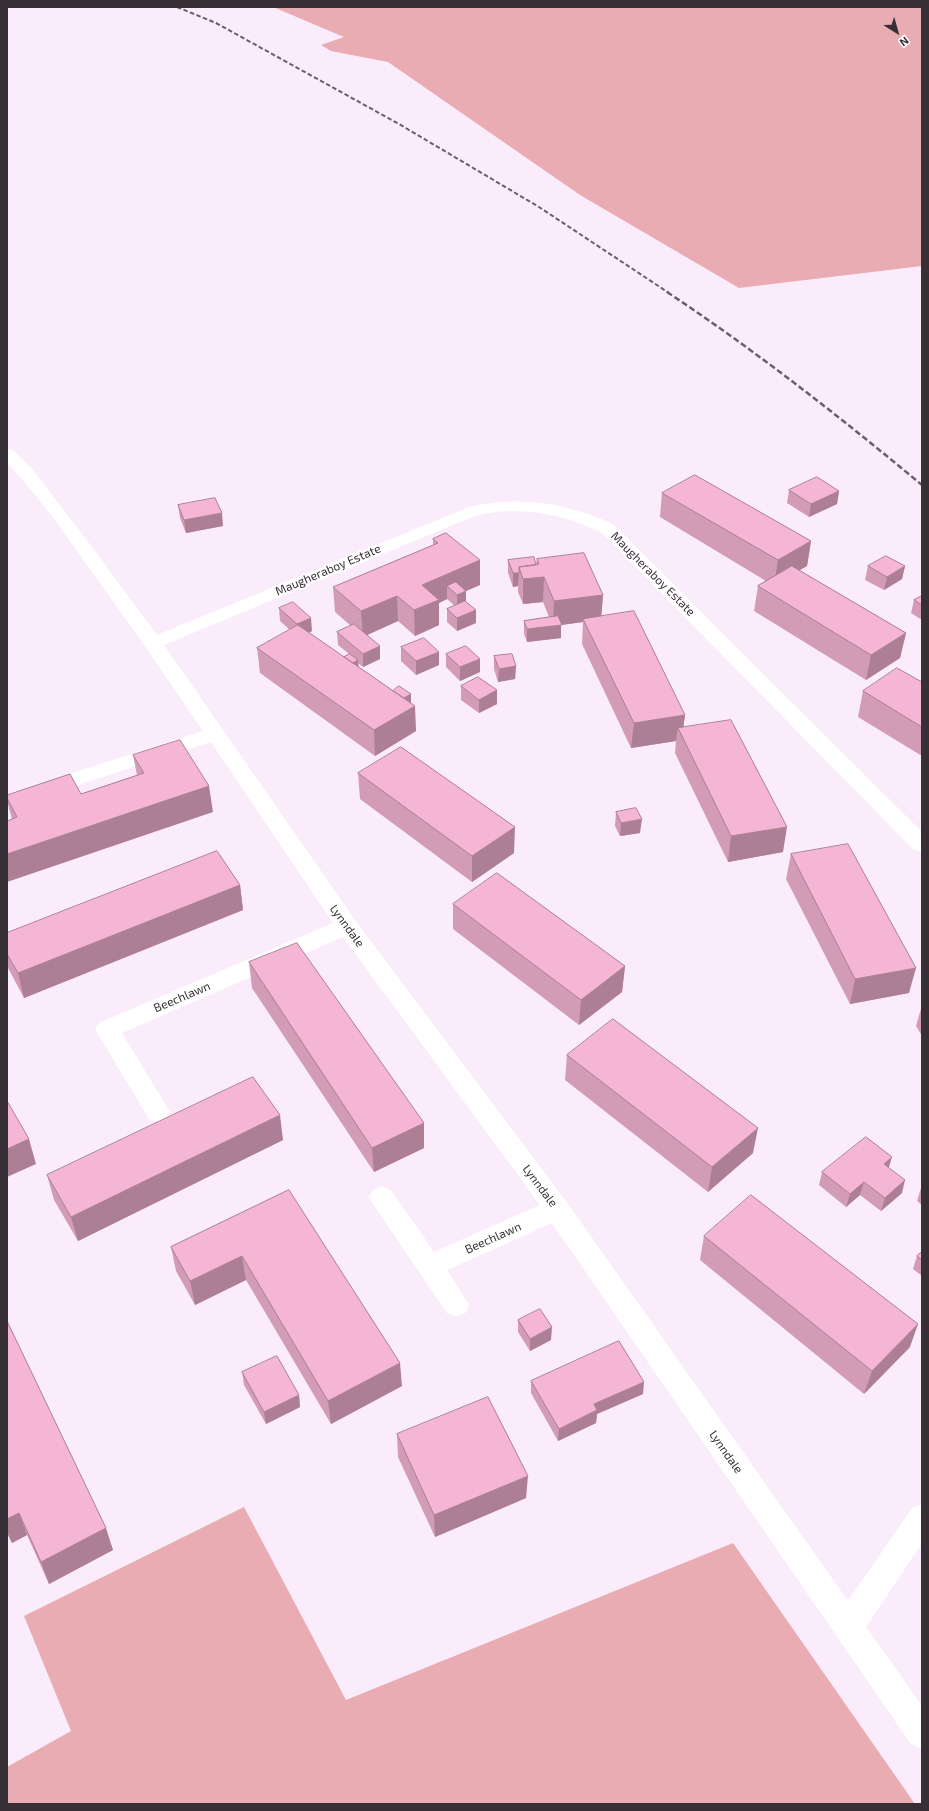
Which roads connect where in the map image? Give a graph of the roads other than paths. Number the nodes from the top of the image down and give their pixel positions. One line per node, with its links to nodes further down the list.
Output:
1 (7, 454): 2 (street, Lynndale)
2 (153, 643): 3 (street, Lynndale); 5 (street, Maugheraboy Estate)
3 (214, 734): 4 (street); 6 (street, Lynndale)
4 (7, 801)
5 (922, 845)
6 (347, 926): 7 (street, Beechlawn); 9 (street, Lynndale)
7 (158, 1112)
8 (382, 1198): 10 (street)
9 (557, 1209): 10 (street, Beechlawn); 13 (street, Lynndale)
10 (429, 1266): 11 (street)
11 (456, 1305)
12 (922, 1518): 13 (street)
13 (848, 1628): 14 (street, Lynndale)
14 (922, 1733)

